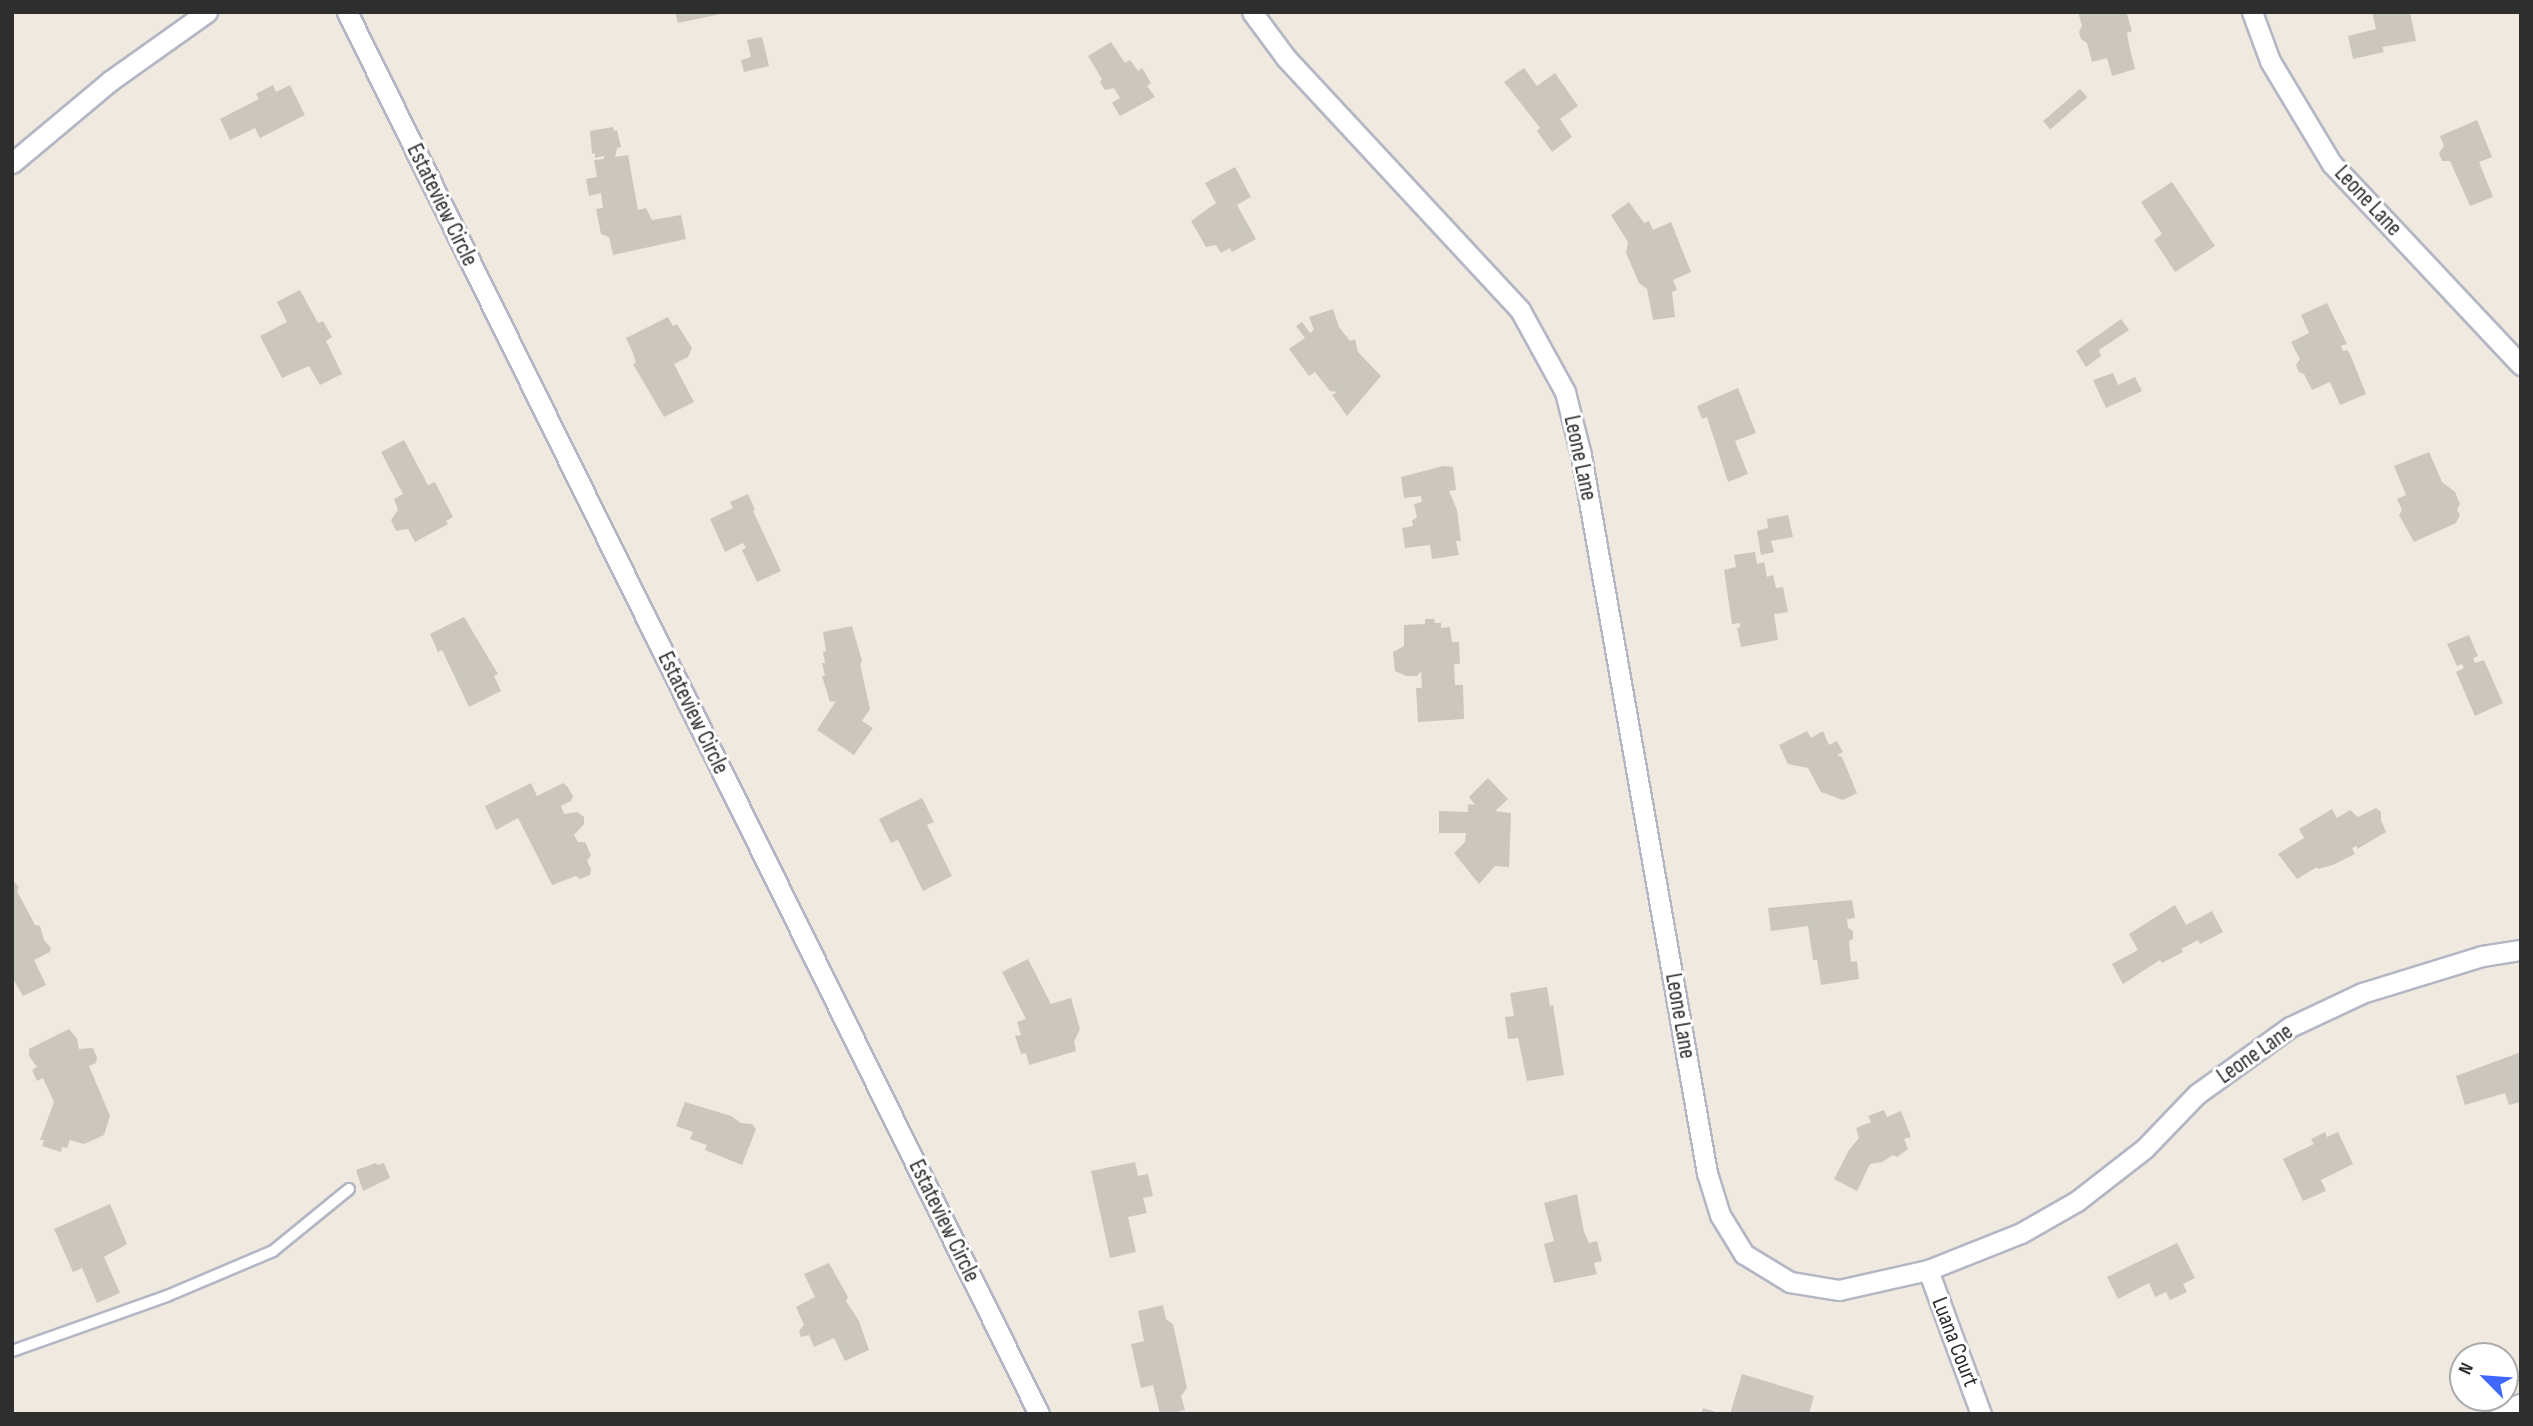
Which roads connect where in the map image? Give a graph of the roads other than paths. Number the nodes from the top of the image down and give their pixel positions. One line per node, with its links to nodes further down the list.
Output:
1 (207, 12): 5 (street)
2 (347, 12): 12 (street, Estateview Circle)
3 (1252, 12): 9 (street, Leone Lane)
4 (2252, 12): 6 (street, Leone Lane)
5 (12, 163)
6 (2521, 365)
7 (2521, 950): 9 (street, Leone Lane)
8 (349, 1189): 10 (lane)
9 (1928, 1270): 13 (street, Luana Court)
10 (12, 1351)
11 (2521, 1408): 14 (street)
12 (1039, 1414)
13 (1982, 1414)
14 (2504, 1414)

